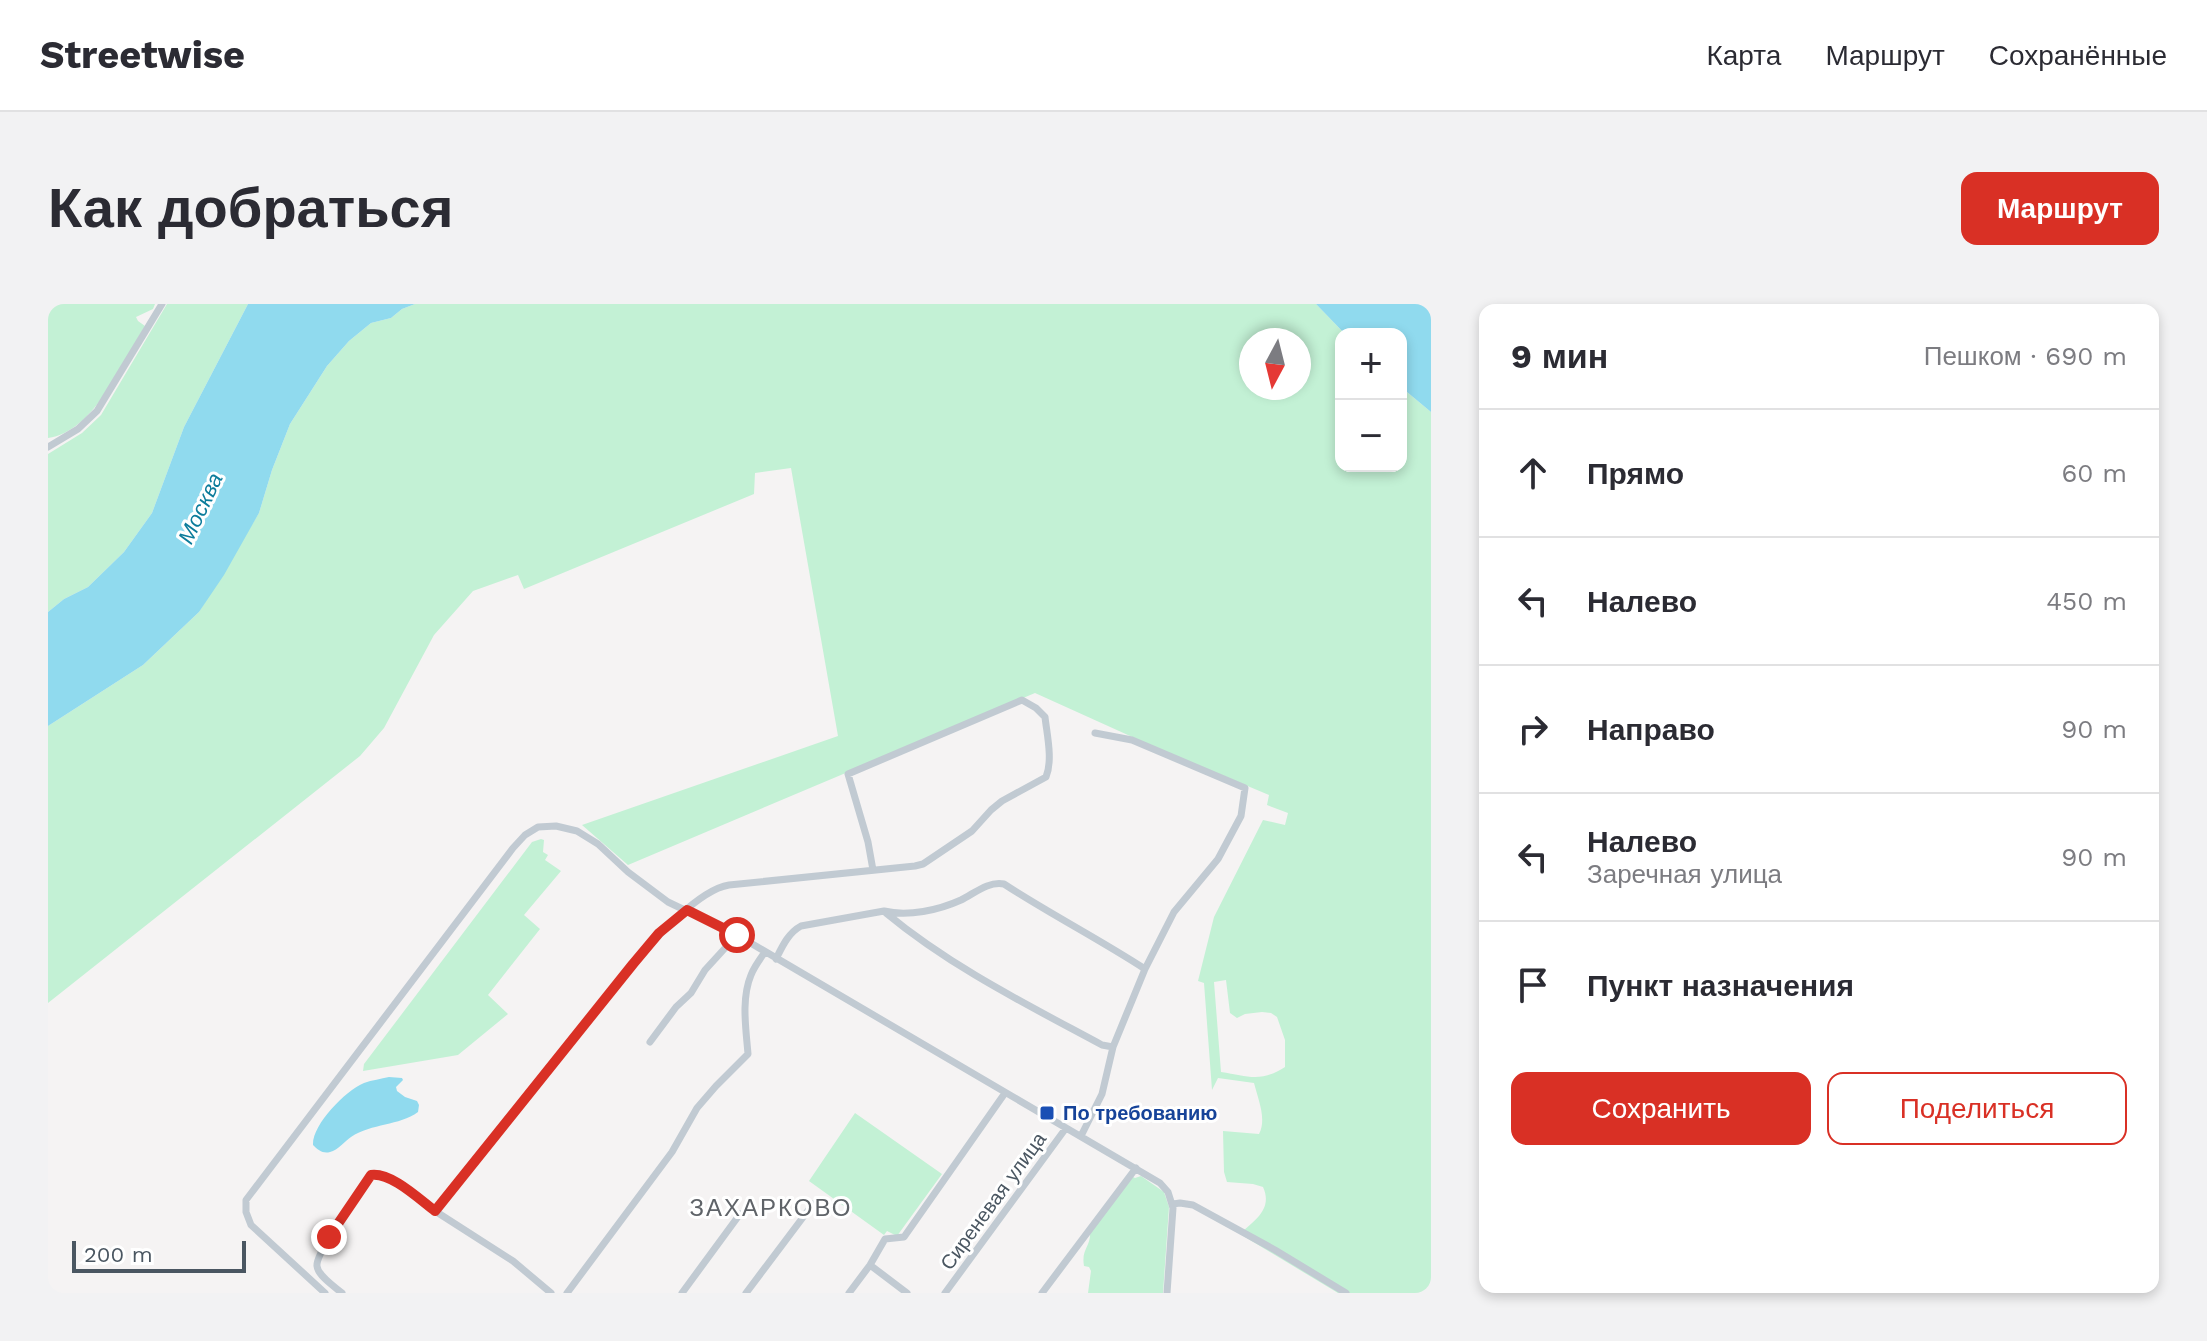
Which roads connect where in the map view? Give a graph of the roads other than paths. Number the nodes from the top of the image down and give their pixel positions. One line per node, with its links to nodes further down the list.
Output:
1 (162, 304): 2 (street)
2 (48, 447)
3 (1095, 733): 10 (street)
4 (873, 870): 4 (street); 5 (street)
5 (687, 910): 7 (street); 19 (street); 22 (street)
6 (884, 911): 9 (street); 10 (street); 12 (street)
7 (737, 935): 8 (street); 11 (street)
8 (765, 952): 9 (street); 25 (street)
9 (776, 959): 13 (street)
10 (1145, 969): 12 (street)
11 (650, 1042)
12 (1113, 1047): 15 (street)
13 (1005, 1093): 14 (street); 21 (street)
14 (1066, 1128): 15 (street); 30 (street, Сиреневая улица)
15 (1081, 1136): 16 (street)
16 (1136, 1168): 18 (street); 31 (street)
17 (813, 1204): 27 (street)
18 (1173, 1204): 32 (street); 33 (street)
19 (435, 1211): 23 (street); 24 (street)
20 (740, 1214): 26 (street)
21 (870, 1265): 28 (street); 29 (street)
22 (325, 1293)
23 (342, 1293)
24 (551, 1293)
25 (567, 1293)
26 (682, 1293)
27 (746, 1293)
28 (849, 1293)
29 (907, 1293)
30 (945, 1293)
31 (1042, 1293)
32 (1167, 1293)
33 (1346, 1293)

